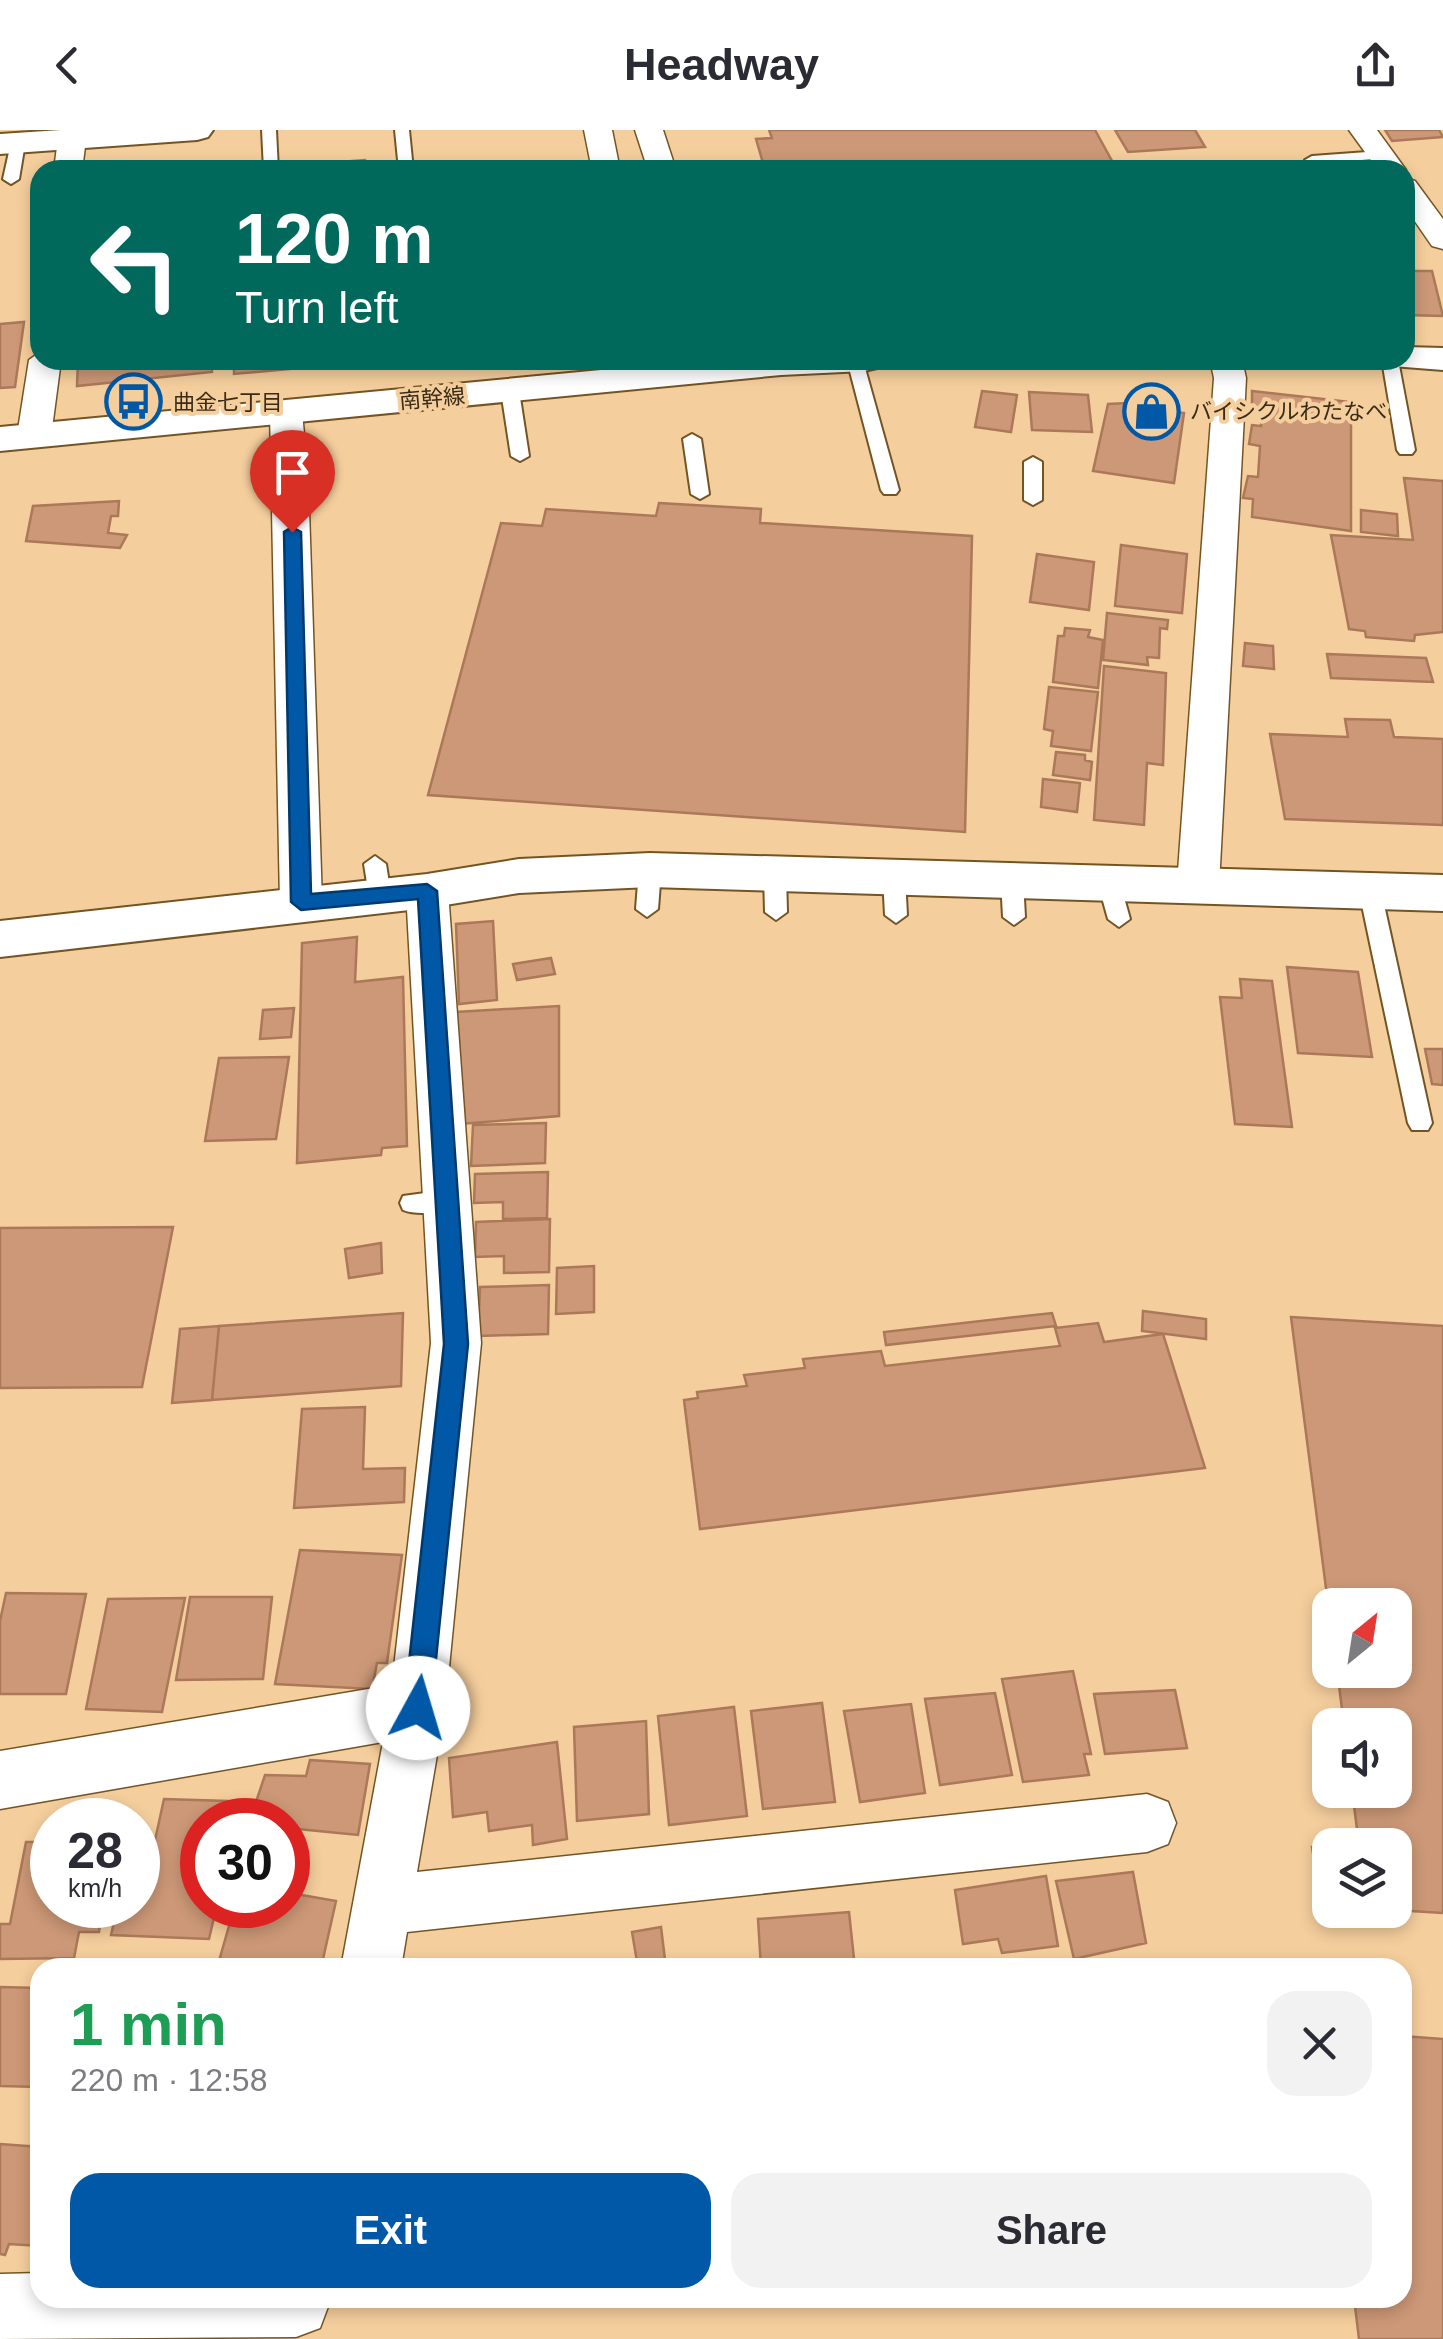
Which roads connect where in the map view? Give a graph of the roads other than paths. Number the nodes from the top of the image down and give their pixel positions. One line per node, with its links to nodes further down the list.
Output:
1 (197, 130): 8 (street)
2 (269, 130): 9 (lane)
3 (402, 130): 10 (lane)
4 (598, 130): 11 (street)
5 (649, 130): 12 (street)
6 (1363, 130): 13 (street)
7 (9, 143): 8 (street); 14 (lane)
8 (70, 154)
9 (270, 160)
10 (405, 160)
11 (604, 160)
12 (659, 160)
13 (1387, 160)
14 (11, 179)
15 (1415, 192): 16 (street)
16 (1434, 212): 17 (street)
17 (1443, 240)
18 (1415, 358): 19 (street)
19 (1443, 359)
20 (41, 370): 27 (street)
21 (640, 370): 25 (street, 南幹線)
22 (858, 370): 32 (lane)
23 (1228, 370): 36 (street)
24 (1392, 370): 29 (lane)
25 (510, 391): 26 (street, 南幹線); 30 (lane)
26 (286, 412): 27 (street, 南幹線); 39 (street)
27 (17, 438)
28 (692, 439): 33 (lane)
29 (1406, 450)
30 (520, 456)
31 (1034, 462): 34 (lane)
32 (890, 490)
33 (700, 494)
34 (1033, 500)
35 (394, 883): 36 (street); 39 (street); 42 (street)
36 (1198, 885): 37 (street)
37 (1370, 891): 38 (street); 41 (lane)
38 (1443, 893)
39 (301, 902): 40 (street)
40 (25, 944)
41 (1420, 1124)
42 (418, 1708): 43 (street); 45 (street)
43 (1, 1786)
44 (1147, 1822): 45 (street)
45 (385, 1905): 46 (street)
46 (373, 1958)
47 (0, 2307): 48 (street)
48 (30, 2308)
49 (49, 2308): 50 (street)
50 (294, 2313)

